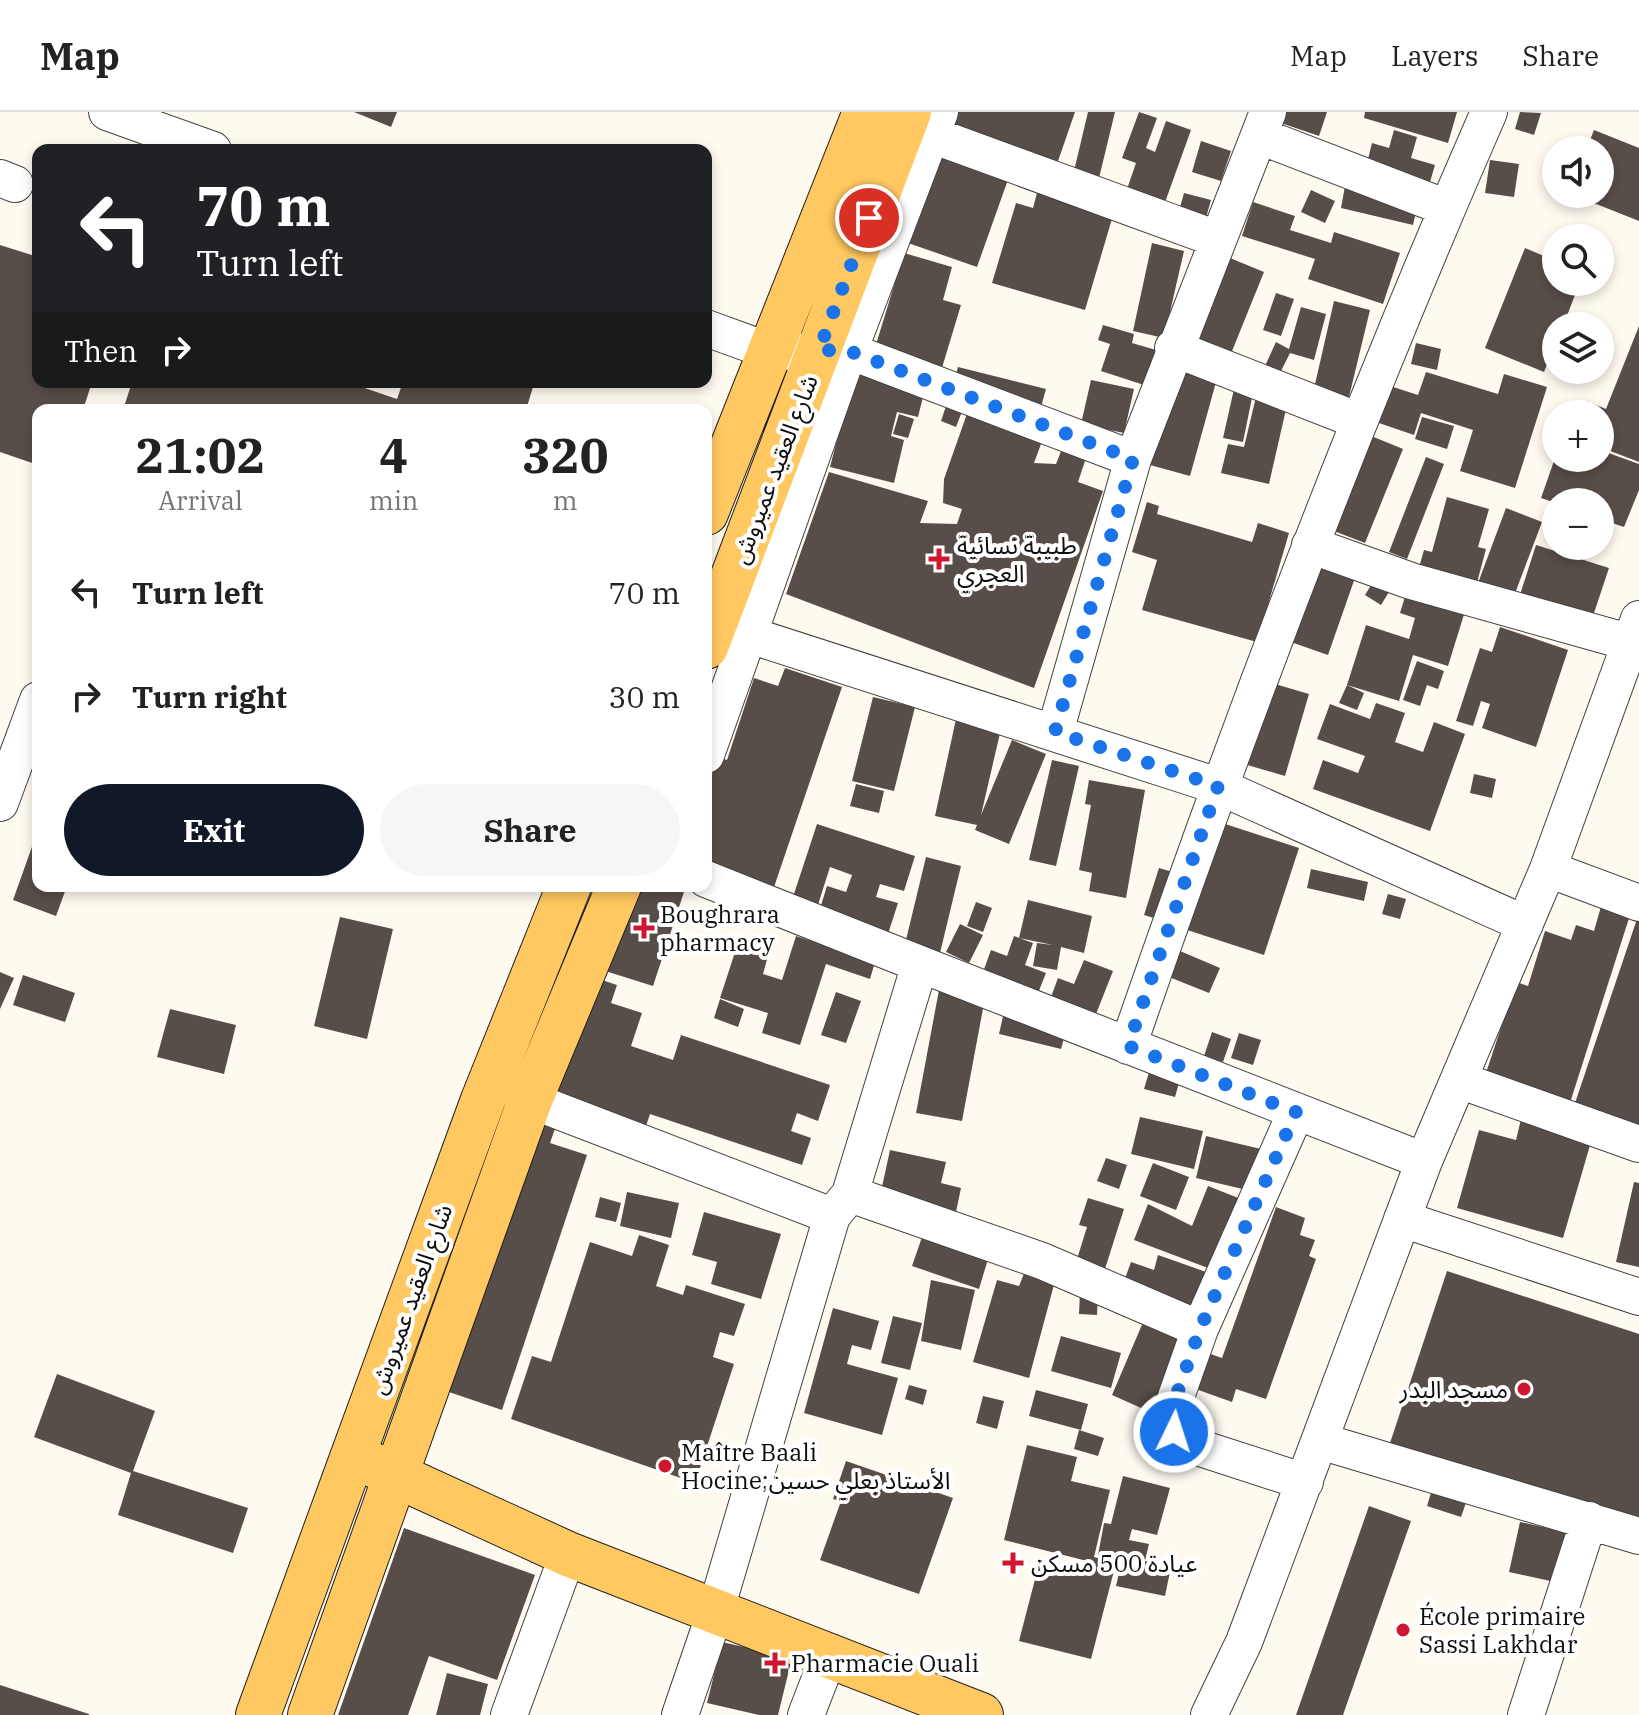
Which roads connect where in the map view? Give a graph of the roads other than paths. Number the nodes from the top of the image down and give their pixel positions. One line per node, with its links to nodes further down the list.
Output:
1 (107, 112): 6 (street)
2 (865, 112): 12 (main road, شارع العقيد عميروش)
3 (1489, 112): 7 (street)
4 (927, 120): 8 (street); 11 (main road, شارع العقيد عميروش)
5 (1264, 124): 7 (street); 8 (street)
6 (196, 144)
7 (1447, 208): 13 (street)
8 (1217, 239): 10 (street)
9 (712, 330): 12 (street)
10 (1173, 348): 13 (street); 14 (street)
11 (834, 350): 12 (street); 14 (street); 17 (main road, شارع العقيد عميروش)
12 (772, 352): 15 (main road, شارع العقيد عميروش)
13 (1359, 421): 16 (street)
14 (1133, 459): 21 (street)
15 (712, 498)
16 (1310, 545): 18 (street); 23 (street)
17 (719, 632): 19 (street); 21 (street)
18 (1636, 636): 25 (street)
19 (712, 698)
20 (32, 709): 22 (street)
21 (1055, 732): 23 (street)
22 (11, 741): 24 (street)
23 (1218, 786): 30 (street); 32 (street)
24 (0, 803)
25 (1548, 869): 29 (street); 30 (street)
26 (712, 881): 31 (street)
27 (567, 892): 43 (main road, شارع العقيد عميروش)
28 (617, 892): 34 (main road, شارع العقيد عميروش)
29 (1639, 903)
30 (1525, 924): 33 (street)
31 (920, 964): 32 (street); 38 (street)
32 (1128, 1046): 35 (street)
33 (1459, 1080): 36 (street); 37 (street)
34 (530, 1100): 38 (street); 44 (main road, شارع العقيد عميروش)
35 (1296, 1112): 37 (street); 41 (street)
36 (1639, 1144)
37 (1424, 1161): 39 (street)
38 (841, 1205): 41 (street); 49 (street)
39 (1402, 1219): 40 (street); 42 (street)
40 (1639, 1297)
41 (1200, 1329): 45 (street)
42 (1320, 1441): 45 (street); 46 (street)
43 (352, 1456): 44 (main road); 51 (main road, شارع العقيد عميروش)
44 (395, 1474): 48 (main road); 52 (main road, شارع العقيد عميروش)
45 (1305, 1482): 57 (street)
46 (1589, 1520): 47 (street); 58 (street)
47 (1639, 1536)
48 (568, 1554): 49 (main road); 53 (street)
49 (715, 1613): 50 (main road); 54 (street)
50 (828, 1658): 55 (street); 56 (main road)
51 (258, 1715)
52 (310, 1715)
53 (509, 1715)
54 (680, 1715)
55 (806, 1715)
56 (981, 1715)
57 (1209, 1715)
58 (1526, 1715)

